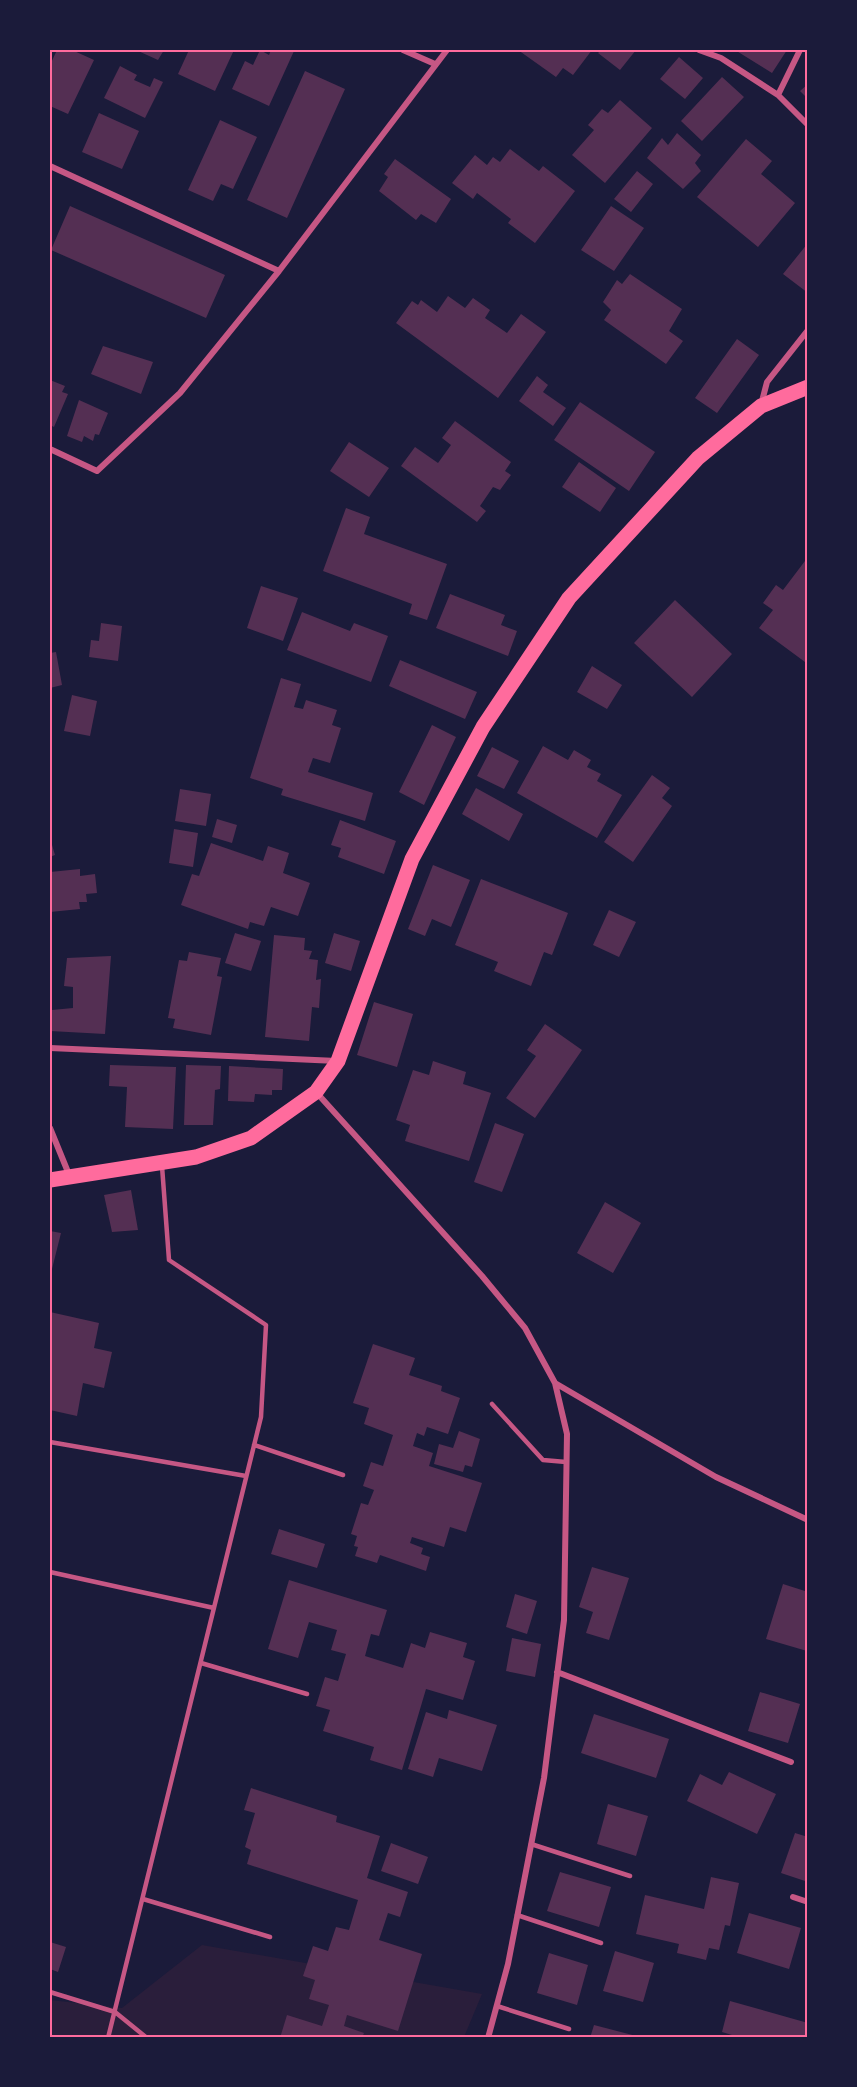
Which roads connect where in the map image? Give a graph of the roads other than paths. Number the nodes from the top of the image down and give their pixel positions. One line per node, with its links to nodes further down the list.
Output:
1 (403, 50): 5 (street)
2 (447, 50): 5 (street)
3 (699, 50): 6 (street)
4 (800, 50): 6 (street)
5 (435, 64): 9 (street)
6 (778, 95): 7 (street)
7 (807, 125)
8 (50, 166): 9 (street)
9 (279, 271): 13 (street)
10 (807, 330): 12 (street)
11 (807, 387): 12 (main road)
12 (761, 406): 15 (main road)
13 (50, 449)
14 (50, 1048): 15 (street)
15 (338, 1061): 16 (main road)
16 (316, 1092): 18 (main road); 21 (street)
17 (50, 1128): 19 (street)
18 (162, 1162): 19 (main road); 24 (lane)
19 (70, 1177): 20 (main road)
20 (50, 1180)
21 (555, 1383): 25 (street); 28 (street)
22 (492, 1404): 25 (lane)
23 (50, 1442): 27 (lane)
24 (254, 1445): 26 (lane); 27 (lane)
25 (566, 1461): 32 (street)
26 (343, 1475)
27 (246, 1476): 30 (lane)
28 (807, 1521)
29 (50, 1572): 30 (lane)
30 (214, 1608): 31 (lane)
31 (201, 1664): 33 (lane); 38 (lane)
32 (557, 1671): 34 (street); 35 (street)
33 (306, 1694)
34 (791, 1762)
35 (531, 1844): 36 (lane); 40 (street)
36 (630, 1876)
37 (793, 1897): 39 (street)
38 (143, 1899): 41 (lane); 45 (lane)
39 (807, 1902)
40 (517, 1915): 42 (lane); 44 (street)
41 (270, 1936)
42 (601, 1943)
43 (50, 1992): 45 (lane)
44 (497, 2006): 46 (lane); 49 (street)
45 (115, 2012): 47 (lane); 48 (lane)
46 (569, 2029)
47 (108, 2037)
48 (147, 2037)
49 (489, 2037)

